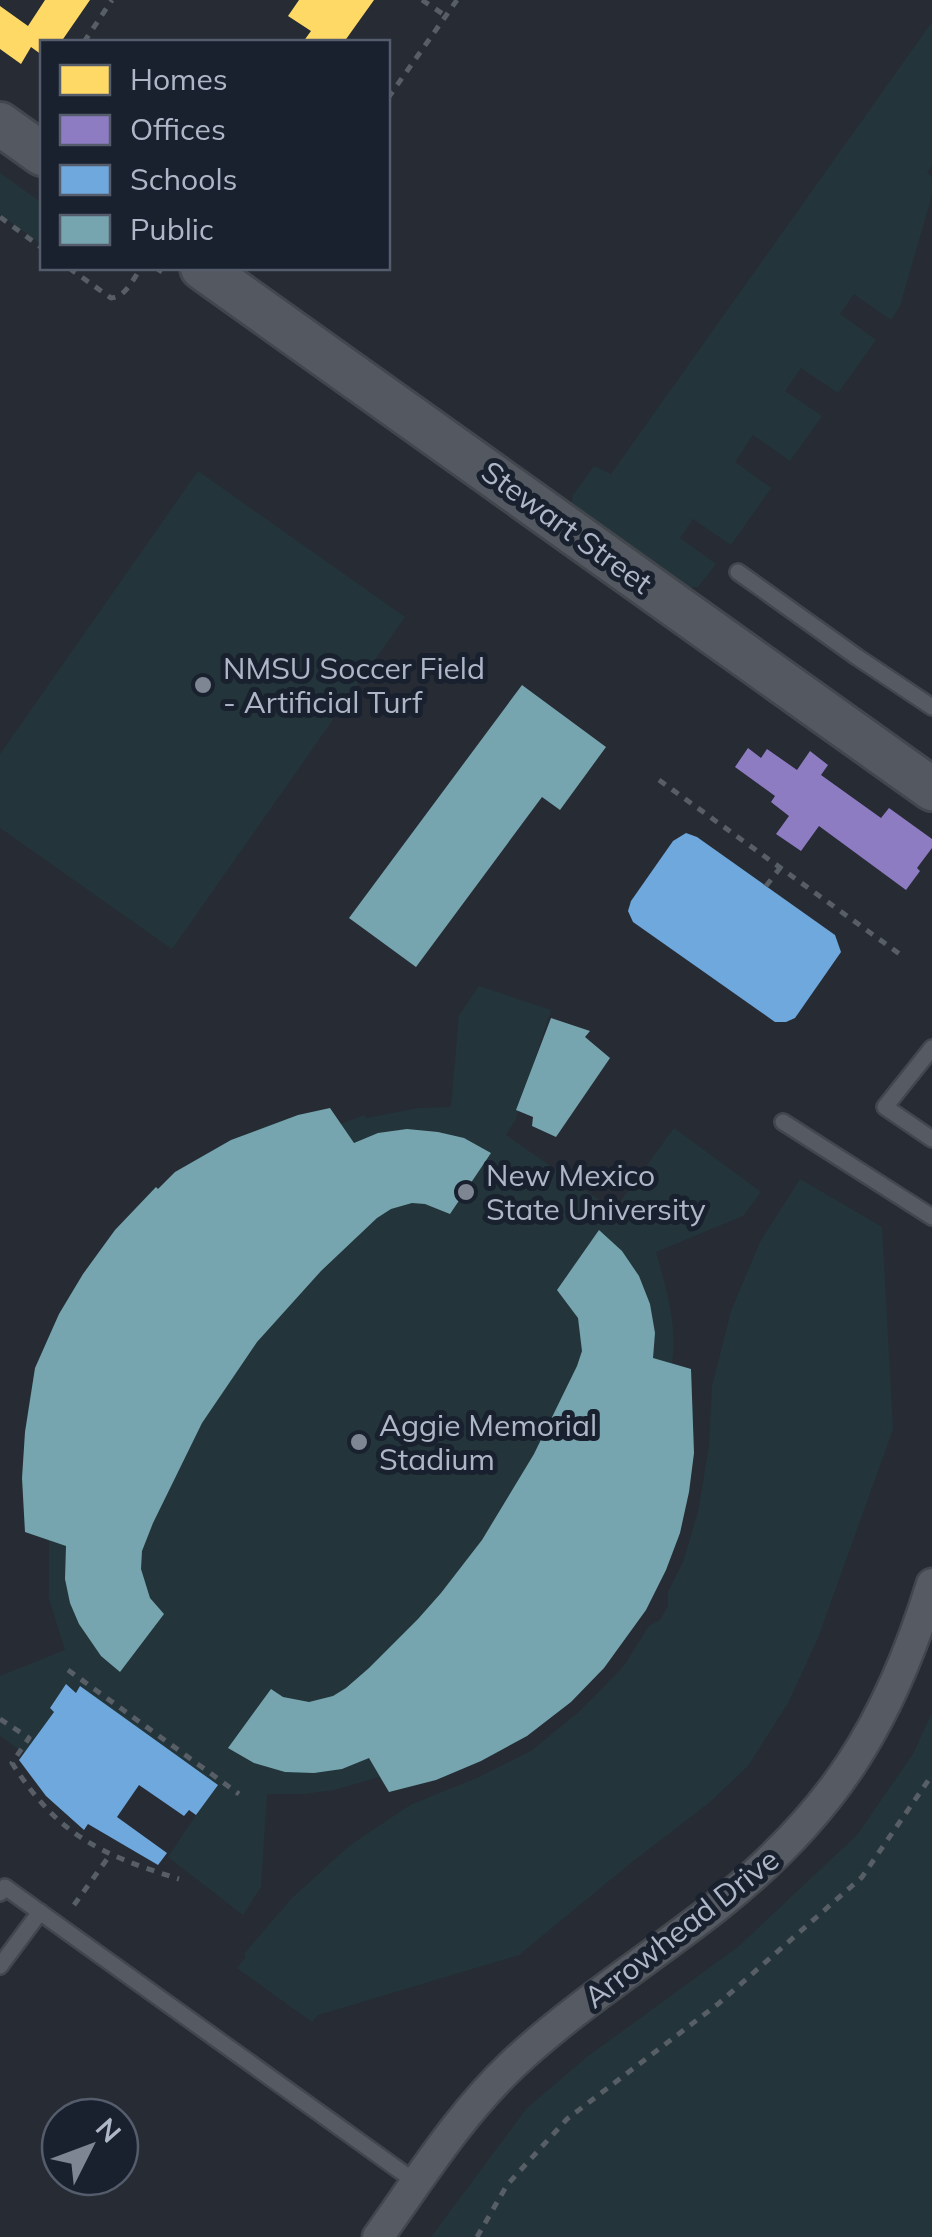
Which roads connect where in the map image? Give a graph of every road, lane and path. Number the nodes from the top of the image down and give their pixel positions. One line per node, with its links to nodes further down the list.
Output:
1 (112, 0): 5 (path)
2 (422, 0): 4 (path)
3 (457, 0): 4 (path)
4 (446, 16): 6 (path)
5 (85, 40)
6 (390, 95)
7 (0, 124): 8 (street)
8 (40, 153)
9 (0, 217): 10 (path)
10 (40, 247)
11 (72, 270): 12 (path)
12 (140, 270)
13 (174, 270): 17 (street, Stewart Street)
14 (738, 572): 15 (lane)
15 (932, 707)
16 (659, 780): 18 (path)
17 (932, 788)
18 (780, 868): 19 (path); 20 (path)
19 (766, 886)
20 (901, 955)
21 (932, 1048): 23 (lane)
22 (783, 1122): 24 (lane)
23 (932, 1139)
24 (932, 1217)
25 (932, 1584): 36 (street, Arrowhead Drive)
26 (68, 1670): 29 (path)
27 (0, 1720): 30 (path)
28 (932, 1775): 38 (path)
29 (239, 1794)
30 (110, 1855): 31 (path); 33 (path)
31 (179, 1879)
32 (2, 1890): 34 (lane)
33 (74, 1905)
34 (40, 1912): 35 (lane); 36 (lane)
35 (0, 1966)
36 (416, 2183): 37 (street, Arrowhead Drive)
37 (378, 2237)
38 (476, 2237)

